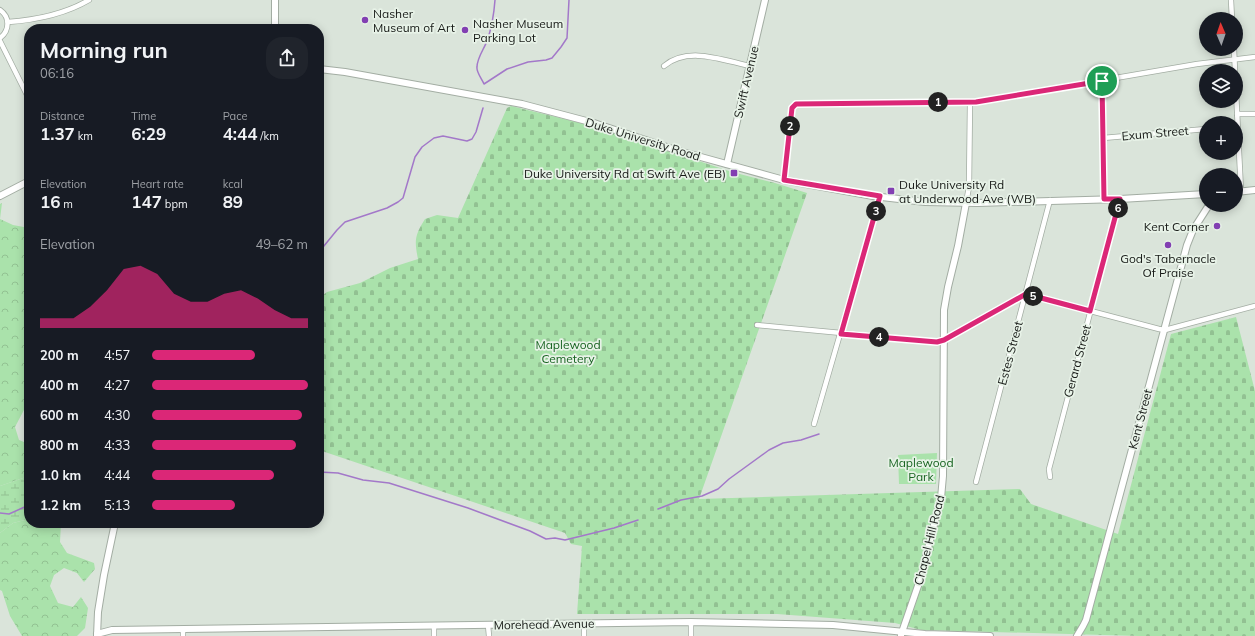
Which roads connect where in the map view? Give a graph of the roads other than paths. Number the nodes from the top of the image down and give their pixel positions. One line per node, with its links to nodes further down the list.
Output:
1 (89, 0): 7 (street)
2 (275, 0): 8 (street)
3 (765, 0): 15 (street, Swift Avenue)
4 (1231, 0): 6 (street)
5 (0, 10): 7 (street)
6 (1232, 12)
7 (8, 22): 9 (street)
8 (275, 24)
9 (0, 38)
10 (0, 41): 18 (street)
11 (1255, 57): 12 (street)
12 (1234, 59): 13 (street); 17 (street)
13 (1234, 64)
14 (664, 66): 15 (street)
15 (750, 66): 25 (street, Swift Avenue)
16 (324, 70): 25 (street, Duke University Road)
17 (1102, 81): 19 (street); 24 (street)
18 (24, 89)
19 (970, 102): 26 (street); 36 (street)
20 (1237, 108): 21 (street)
21 (1237, 114): 22 (street)
22 (1255, 114)
23 (1199, 130): 24 (street, Exum Street)
24 (1103, 138): 33 (street)
25 (727, 164): 26 (street, Duke University Road)
26 (784, 180): 32 (street, Duke University Road)
27 (24, 184): 31 (street)
28 (1255, 190): 29 (street)
29 (1243, 191)
30 (1199, 194): 34 (street, Duke University Road)
31 (0, 196)
32 (880, 196): 36 (street, Duke University Road); 43 (street)
33 (1104, 199): 34 (street, Duke University Road); 35 (street, Duke University Road)
34 (1120, 199): 40 (street, Gerard Street)
35 (1050, 200): 36 (street, Duke University Road); 38 (street, Estes Street)
36 (966, 203): 44 (street, Chapel Hill Road)
37 (1204, 212): 42 (street, Kent Street)
38 (1026, 294): 40 (street); 44 (street); 47 (street, Estes Street)
39 (1255, 306): 42 (street)
40 (1090, 311): 42 (street); 46 (street, Gerard Street)
41 (757, 325): 43 (street)
42 (1165, 330): 63 (street, Kent Street)
43 (841, 334): 44 (street); 45 (street)
44 (944, 340): 54 (street, Chapel Hill Road)
45 (814, 424)
46 (1050, 477)
47 (976, 482)
48 (114, 528): 55 (street)
49 (691, 622): 50 (street, Morehead Avenue); 54 (street, Morehead Avenue); 61 (street)
50 (584, 624): 51 (street, Morehead Avenue); 60 (street)
51 (488, 625): 52 (street, Morehead Avenue); 59 (street)
52 (434, 626): 53 (street, Morehead Avenue); 58 (street)
53 (183, 633): 55 (street, Morehead Avenue)
54 (901, 634): 56 (street, Morehead Avenue)
55 (96, 635)
56 (924, 635): 57 (street, Morehead Avenue)
57 (952, 635): 62 (street, Morehead Avenue)
58 (434, 636)
59 (489, 636)
60 (584, 636)
61 (691, 636)
62 (990, 636)
63 (1077, 636)

